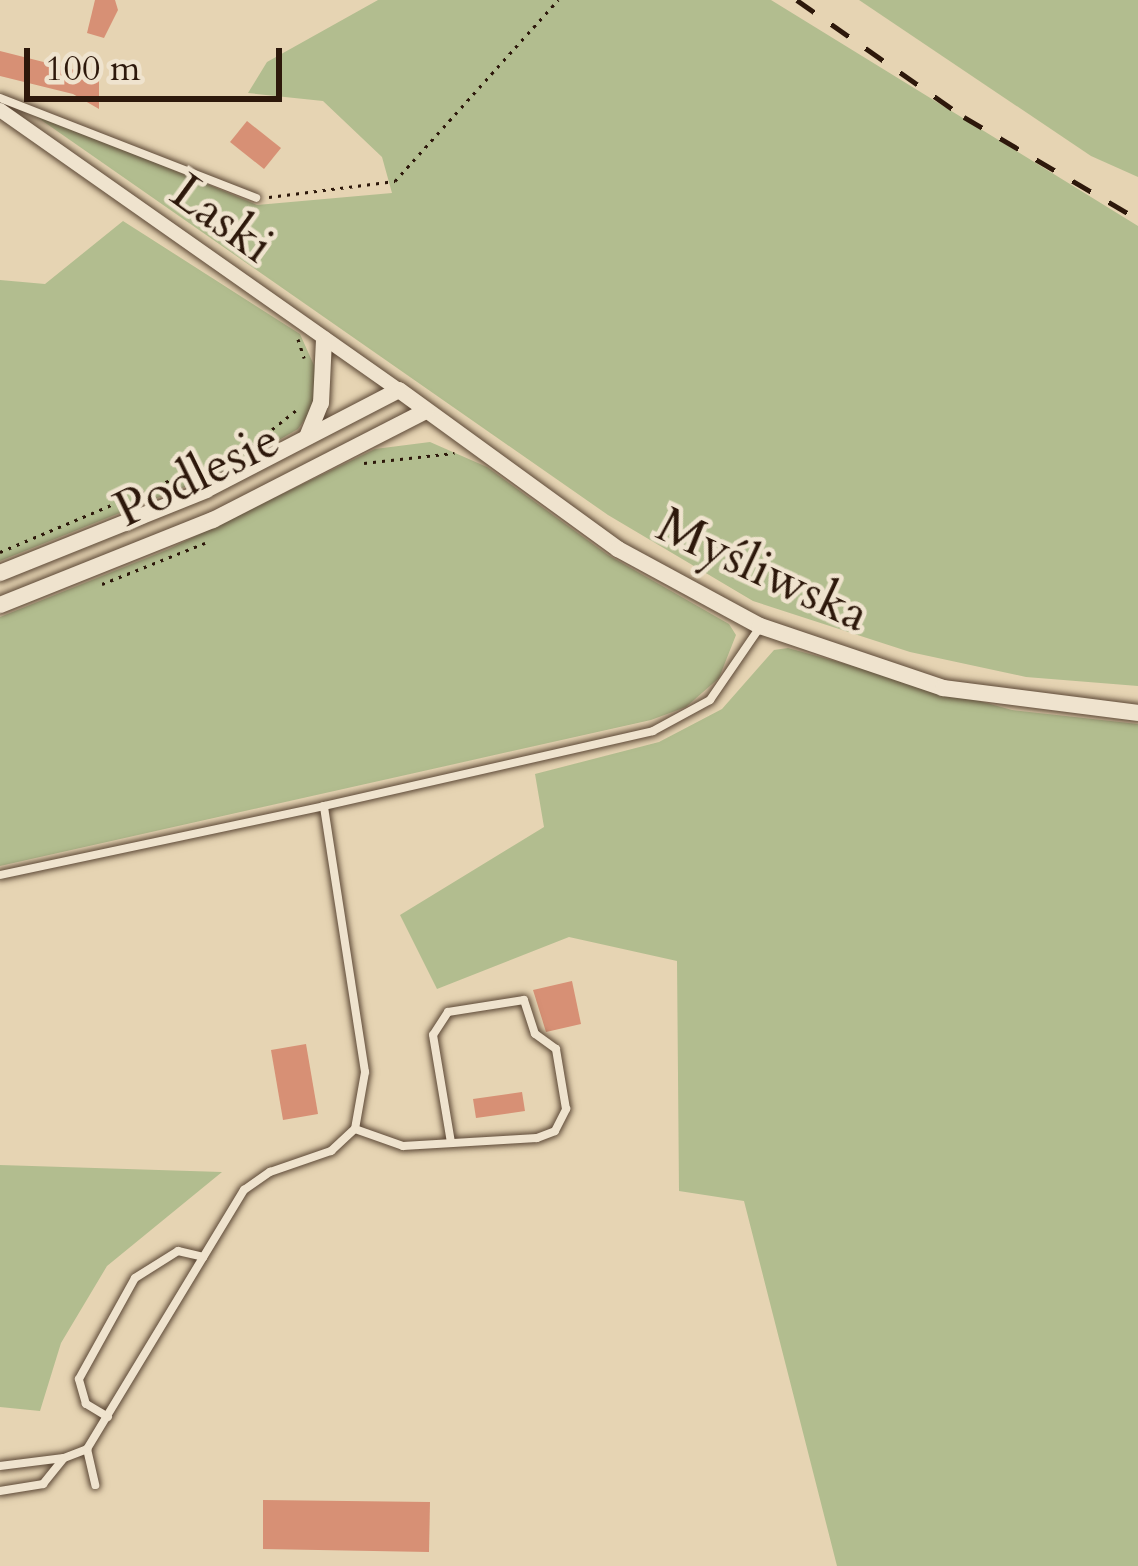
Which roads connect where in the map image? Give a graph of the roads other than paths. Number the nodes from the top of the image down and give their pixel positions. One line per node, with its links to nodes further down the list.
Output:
1 (0, 98): 3 (lane)
2 (0, 110): 4 (street, Laski)
3 (256, 198)
4 (324, 339): 5 (street, Laski); 8 (street)
5 (399, 390): 6 (street, Myśliwska); 7 (street, Podlesie)
6 (426, 411): 9 (street, Podlesie); 12 (street, Myśliwska)
7 (345, 417): 8 (street, Podlesie); 9 (street)
8 (307, 438): 10 (street, Podlesie)
9 (360, 440): 11 (street, Podlesie)
10 (0, 573)
11 (0, 605)
12 (760, 626): 13 (street, Myśliwska); 14 (lane)
13 (1138, 712)
14 (324, 806): 15 (lane); 16 (lane)
15 (0, 875)
16 (355, 1129): 17 (lane); 18 (lane)
17 (451, 1143): 17 (lane)
18 (203, 1257): 19 (lane); 19 (lane)
19 (108, 1417): 20 (lane)
20 (87, 1450): 21 (lane); 23 (lane)
21 (64, 1458): 22 (lane); 24 (lane)
22 (0, 1466)
23 (94, 1485)
24 (0, 1491)

